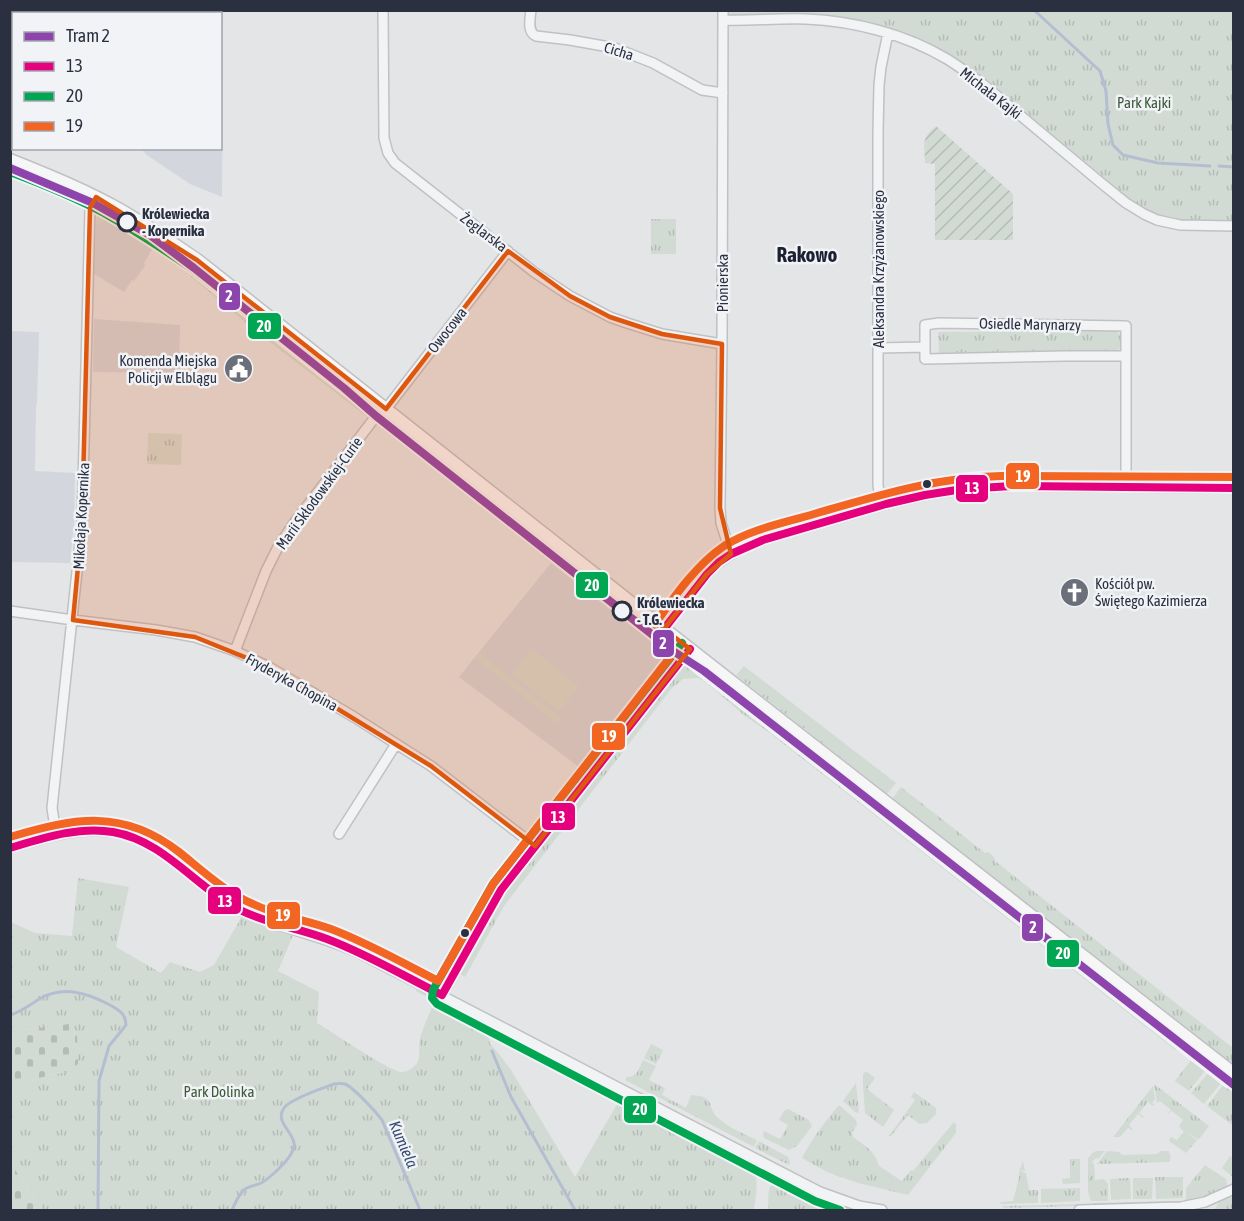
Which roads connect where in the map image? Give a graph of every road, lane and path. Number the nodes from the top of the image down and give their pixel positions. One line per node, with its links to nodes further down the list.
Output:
1 (383, 10): 9 (street, Żeglarska)
2 (531, 10): 5 (street, Cicha)
3 (723, 15): 4 (street, Michała Kajki); 5 (street, Pionierska)
4 (888, 33): 8 (street, Michała Kajki); 12 (street, Aleksandra Krzyżanowskiego)
5 (723, 93): 10 (street, Pionierska)
6 (10, 160): 7 (main road)
7 (96, 197): 14 (main road); 20 (street, Mikołaja Kopernika)
8 (1233, 226)
9 (508, 251): 10 (street, Żeglarska); 14 (street, Owocowa)
10 (722, 344): 18 (street, Pionierska)
11 (925, 347): 12 (street); 13 (street, Osiedle Marynarzy); 13 (street, Osiedle Marynarzy)
12 (878, 348): 17 (street, Aleksandra Krzyżanowskiego)
13 (1126, 356): 15 (street, Osiedle Marynarzy)
14 (385, 408): 21 (main road); 23 (street, Marii Skłodowskiej-Curie)
15 (1126, 487): 16 (street); 17 (street)
16 (1233, 488)
17 (881, 505): 18 (street)
18 (731, 554): 21 (street)
19 (10, 611): 20 (street, Fryderyka Chopina)
20 (73, 620): 23 (street, Fryderyka Chopina); 25 (street, Mikołaja Kopernika)
21 (664, 629): 22 (main road)
22 (690, 649): 27 (street); 30 (main road)
23 (236, 651): 24 (street, Fryderyka Chopina)
24 (396, 744): 26 (street); 27 (street, Fryderyka Chopina)
25 (56, 834): 28 (street); 29 (street)
26 (339, 834)
27 (535, 846): 29 (street)
28 (10, 848)
29 (442, 995): 32 (street)
30 (1233, 1074)
31 (1233, 1189): 33 (street)
32 (882, 1210)
33 (1079, 1210)

